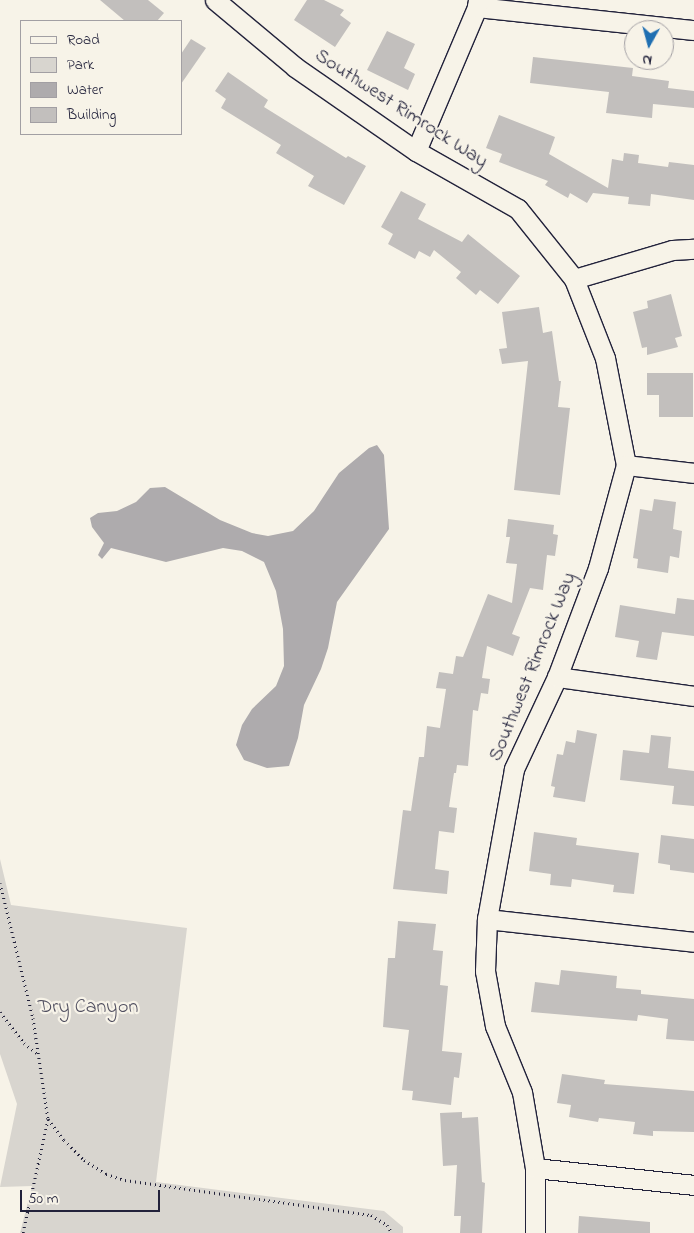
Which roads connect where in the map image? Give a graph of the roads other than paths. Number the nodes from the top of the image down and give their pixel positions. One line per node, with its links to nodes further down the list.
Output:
1 (215, 0): 4 (street, Southwest Rimrock Way)
2 (478, 3): 3 (street); 4 (street)
3 (694, 30)
4 (416, 151): 6 (street, Southwest Rimrock Way)
5 (694, 249): 6 (street)
6 (574, 279): 7 (street, Southwest Rimrock Way)
7 (626, 465): 8 (street); 9 (street, Southwest Rimrock Way)
8 (694, 473)
9 (557, 677): 10 (street); 11 (street, Southwest Rimrock Way)
10 (694, 696)
11 (487, 919): 12 (street); 13 (street, Southwest Rimrock Way)
12 (694, 942)
13 (535, 1168): 14 (street); 15 (street, Southwest Rimrock Way)
14 (694, 1186)
15 (535, 1233)

